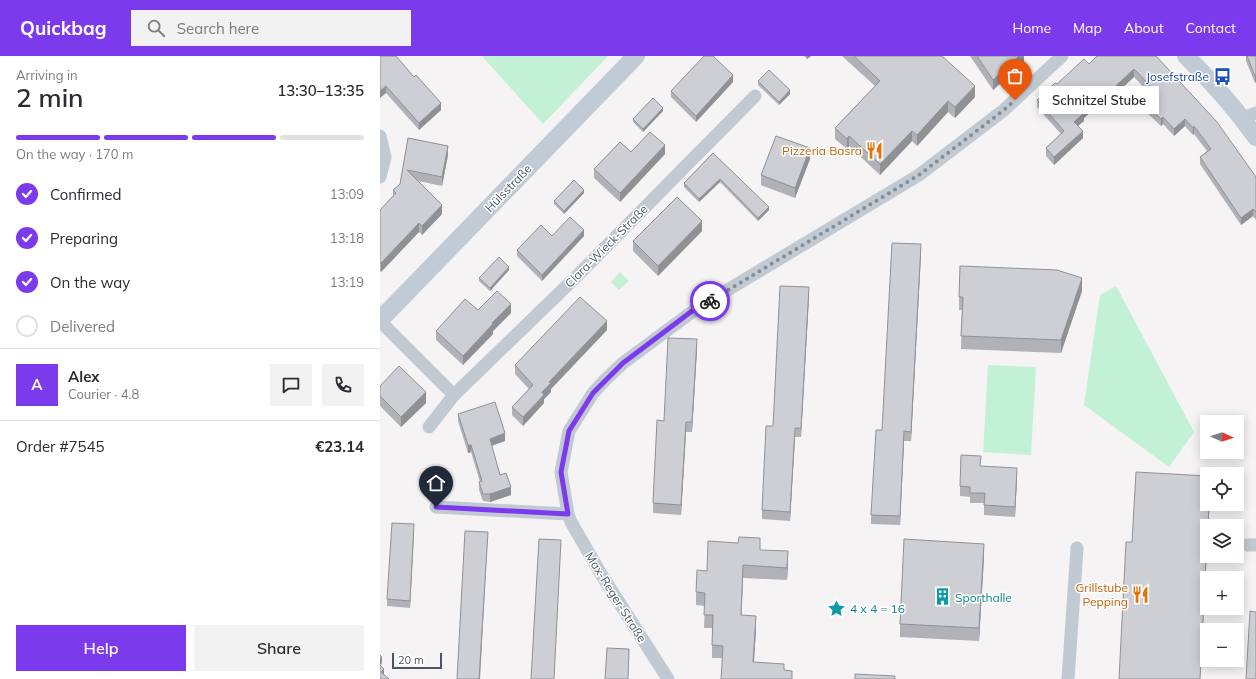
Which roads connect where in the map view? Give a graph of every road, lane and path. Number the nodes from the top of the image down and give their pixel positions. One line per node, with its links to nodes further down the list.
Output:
1 (636, 56): 9 (street, Hülsstraße)
2 (1062, 56): 13 (street, Max-Reger-Straße)
3 (1186, 56): 5 (street)
4 (755, 96): 10 (street, Clara-Wieck-Straße)
5 (1249, 116): 7 (street)
6 (380, 136): 8 (street)
7 (1256, 137)
8 (380, 177)
9 (380, 320): 10 (street)
10 (454, 395): 11 (street, Clara-Wieck-Straße)
11 (429, 427)
12 (436, 507): 13 (street)
13 (568, 514): 15 (street, Max-Reger-Straße)
14 (1077, 548): 16 (street)
15 (668, 679)
16 (1068, 679)

